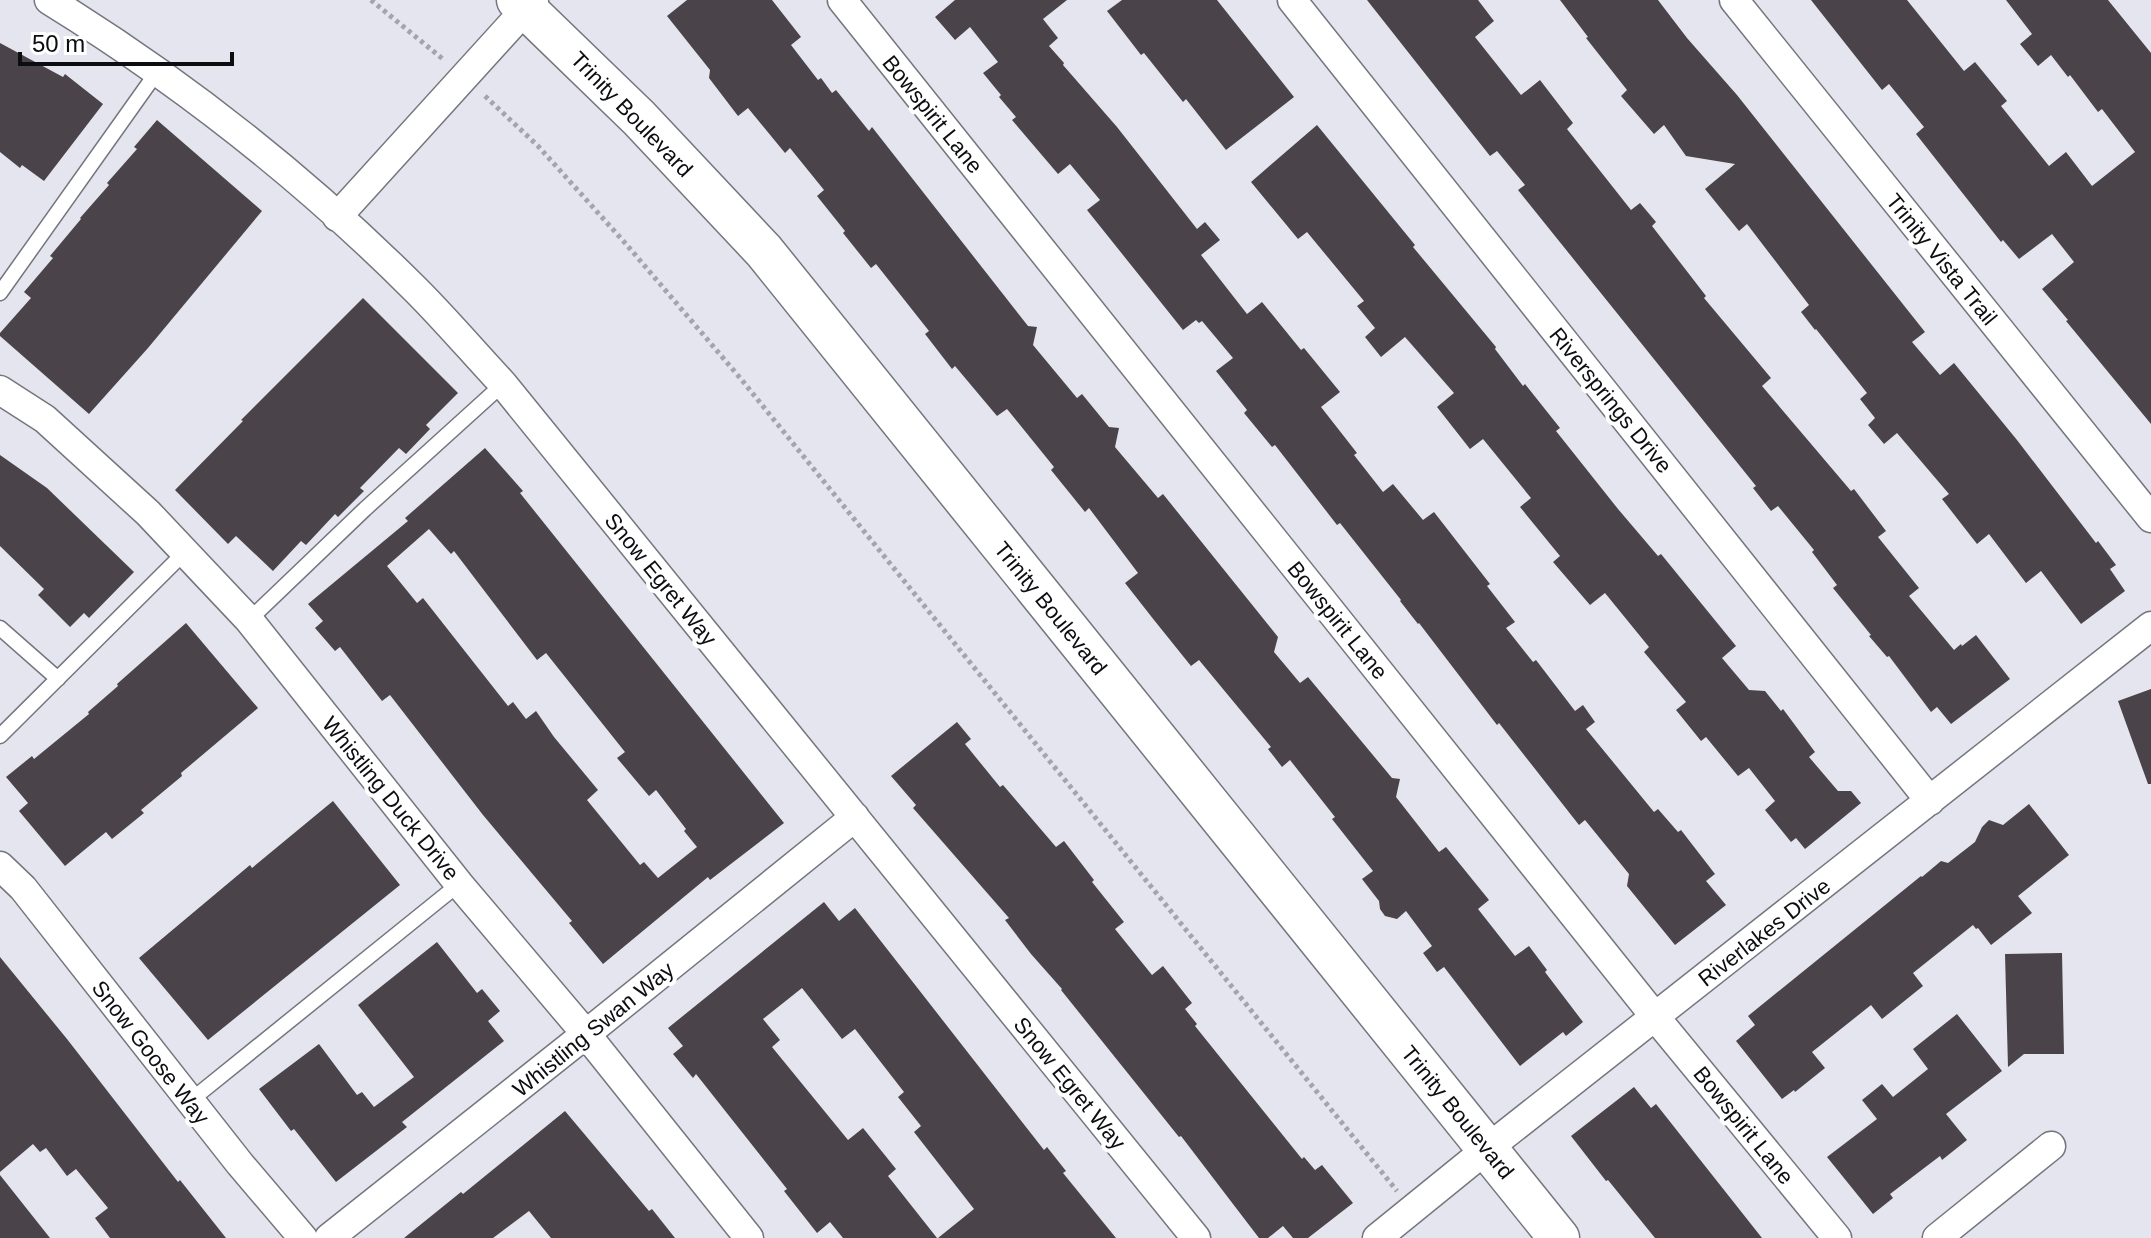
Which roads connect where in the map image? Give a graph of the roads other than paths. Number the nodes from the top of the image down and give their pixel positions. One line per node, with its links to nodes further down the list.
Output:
1 (49, 0): 6 (street, Snow Egret Way)
2 (842, 0): 22 (street, Bowspirit Lane)
3 (1292, 0): 18 (street, Riversprings Drive)
4 (1734, 0): 11 (street, Trinity Vista Trail)
5 (526, 3): 7 (street); 26 (main road, Trinity Boulevard)
6 (157, 72): 7 (street, Snow Egret Way); 8 (lane)
7 (337, 217): 9 (street, Snow Egret Way)
8 (0, 293)
9 (503, 384): 13 (lane); 19 (street, Snow Egret Way)
10 (0, 390): 12 (street, Whistling Duck Drive)
11 (2151, 518)
12 (185, 552): 13 (street, Whistling Duck Drive); 16 (lane)
13 (249, 620): 21 (street, Whistling Duck Drive)
14 (2151, 626): 18 (street, Riverlakes Drive)
15 (0, 628): 16 (lane)
16 (58, 679): 17 (lane)
17 (0, 736)
18 (1930, 801): 22 (street, Riverlakes Drive)
19 (855, 817): 23 (street, Whistling Swan Way); 30 (street, Snow Egret Way)
20 (0, 866): 24 (street, Snow Goose Way)
21 (459, 884): 23 (street, Whistling Duck Drive); 24 (lane)
22 (1656, 1018): 26 (street, Riverlakes Drive); 33 (street, Bowspirit Lane)
23 (586, 1034): 28 (street, Whistling Swan Way); 29 (street, Whistling Duck Drive)
24 (190, 1101): 27 (street, Snow Goose Way)
25 (2051, 1146): 34 (street)
26 (1488, 1148): 31 (street, Riverlakes Drive); 32 (main road, Trinity Boulevard)
27 (303, 1238)
28 (329, 1238)
29 (749, 1238)
30 (1196, 1238)
31 (1377, 1238)
32 (1559, 1238)
33 (1837, 1238)
34 (1937, 1238)

